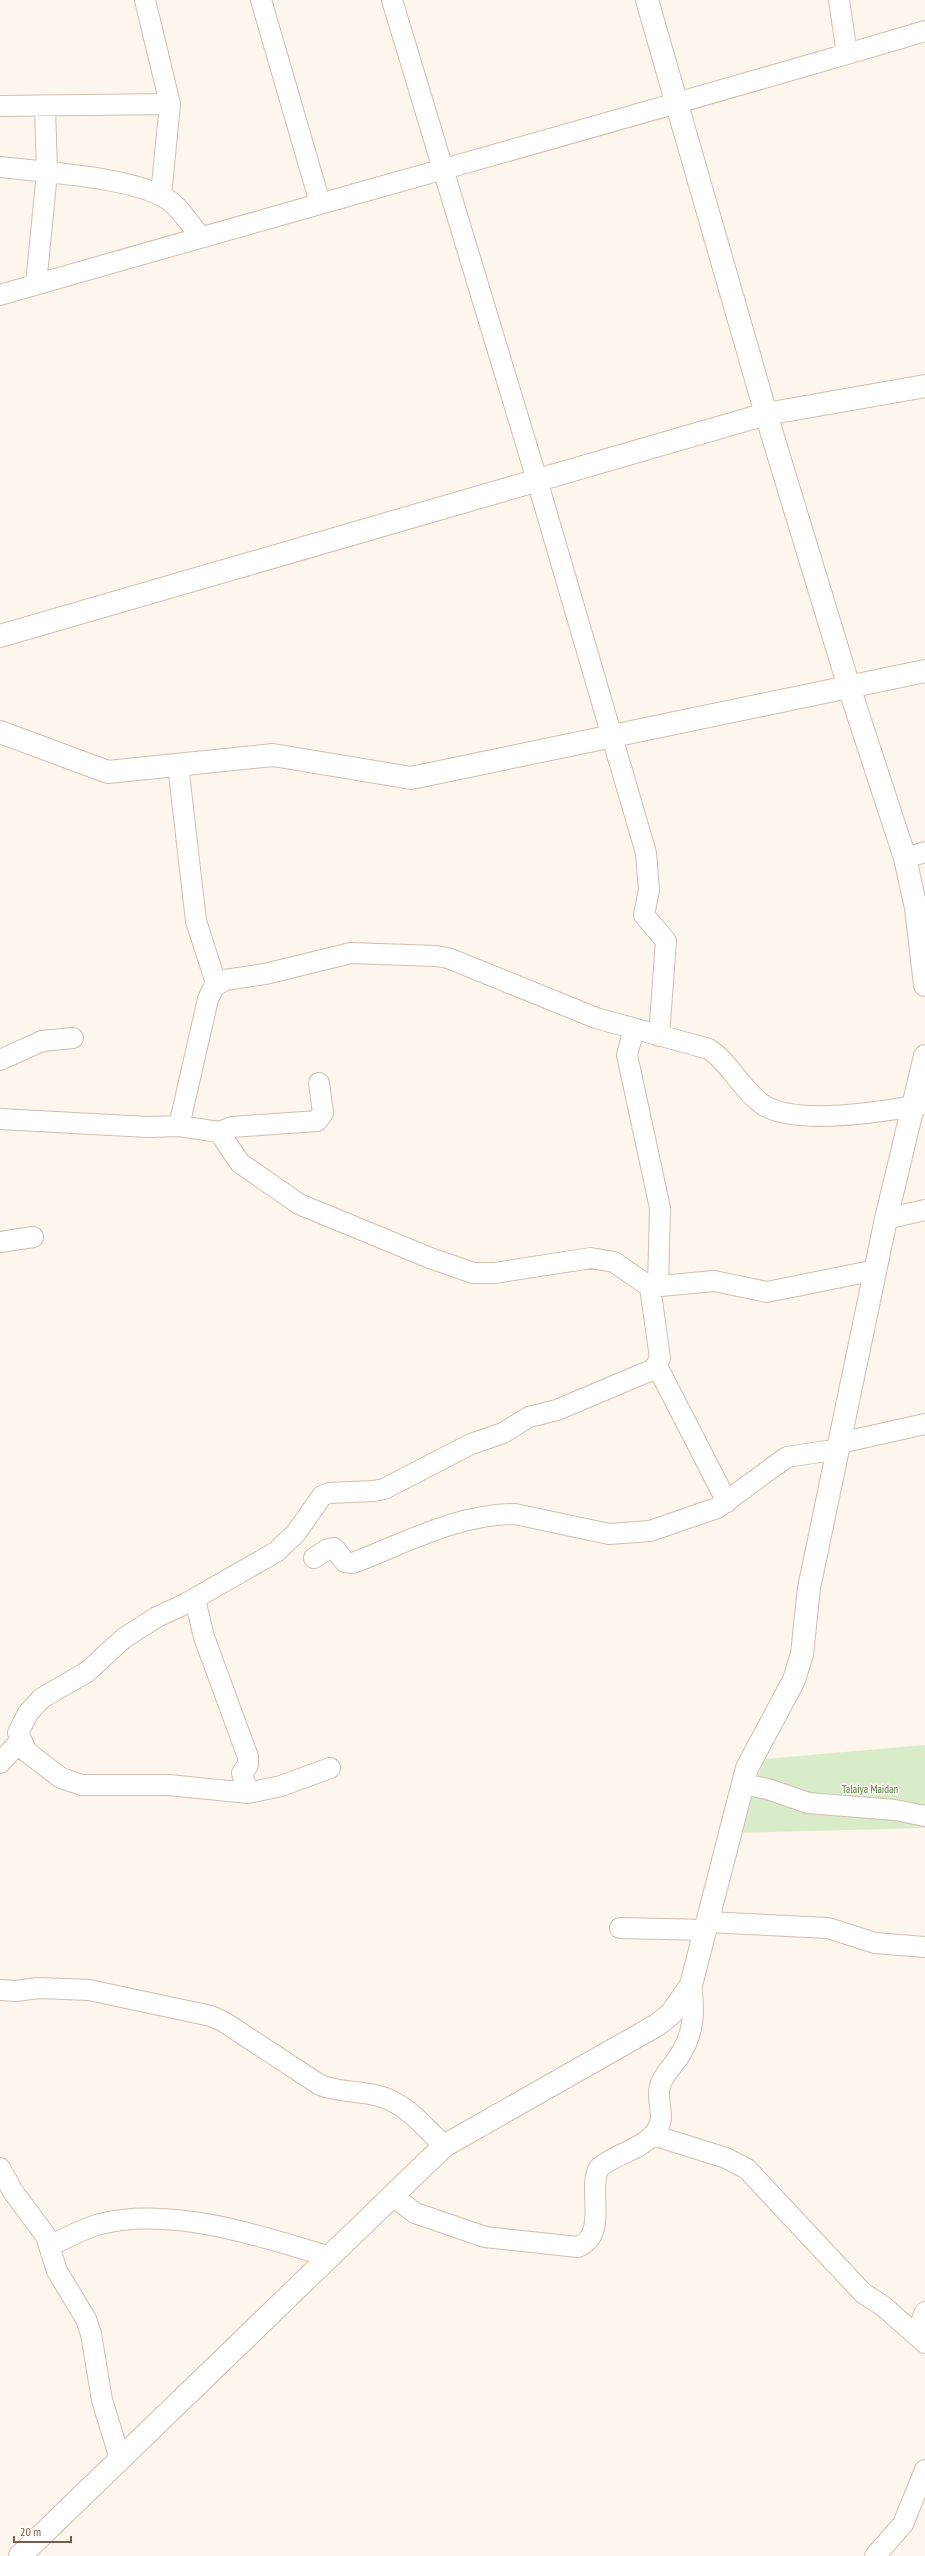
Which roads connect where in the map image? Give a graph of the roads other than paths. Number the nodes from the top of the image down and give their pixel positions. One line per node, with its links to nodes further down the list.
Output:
1 (145, 0): 8 (street)
2 (261, 0): 16 (street)
3 (392, 0): 13 (street)
4 (647, 0): 9 (street)
5 (839, 0): 7 (street)
6 (925, 31): 7 (street)
7 (847, 54): 9 (street)
8 (170, 104): 11 (street); 15 (street)
9 (678, 104): 13 (street); 21 (street)
10 (0, 106): 11 (street)
11 (45, 106): 14 (street)
12 (0, 167): 14 (street)
13 (443, 168): 16 (street); 22 (street)
14 (47, 173): 15 (street); 18 (street)
15 (161, 195): 17 (street)
16 (320, 203): 17 (street)
17 (201, 237): 18 (street)
18 (36, 284): 19 (street)
19 (0, 295)
20 (925, 386): 21 (street)
21 (766, 414): 22 (street); 25 (street)
22 (537, 480): 23 (street); 27 (street)
23 (0, 636)
24 (925, 671): 25 (street)
25 (849, 687): 27 (street); 29 (street)
26 (0, 732): 28 (street)
27 (610, 736): 28 (street); 33 (street)
28 (178, 765): 31 (street)
29 (915, 855): 30 (street)
30 (925, 985)
31 (214, 987): 32 (street); 40 (street)
32 (634, 1029): 33 (street); 47 (street)
33 (659, 1036): 38 (street)
34 (72, 1038): 36 (street)
35 (925, 1056): 38 (street)
36 (0, 1060)
37 (319, 1083): 41 (street)
38 (918, 1105): 43 (street)
39 (0, 1119): 40 (street)
40 (179, 1126): 41 (street)
41 (219, 1132): 47 (street)
42 (925, 1210): 43 (street)
43 (886, 1219): 46 (street)
44 (33, 1237): 45 (street)
45 (0, 1242)
46 (876, 1270): 47 (street); 50 (street)
47 (654, 1286): 48 (street)
48 (657, 1366): 51 (street); 53 (street)
49 (925, 1424): 50 (street)
50 (840, 1446): 51 (street); 57 (street)
51 (727, 1502): 52 (street)
52 (314, 1558)
53 (195, 1599): 54 (street); 58 (street)
54 (20, 1741): 55 (street); 58 (street)
55 (0, 1763)
56 (330, 1768): 58 (street)
57 (742, 1784): 59 (street); 60 (street)
58 (248, 1792)
59 (925, 1816)
60 (706, 1926): 61 (street); 62 (street); 63 (street)
61 (620, 1928)
62 (925, 1947)
63 (691, 1985): 65 (street); 66 (street)
64 (0, 1990): 66 (street)
65 (658, 2124): 68 (street); 72 (street)
66 (444, 2146): 68 (street)
67 (0, 2168): 69 (street)
68 (393, 2196): 70 (street)
69 (50, 2246): 70 (street); 73 (street)
70 (330, 2257): 73 (street)
71 (925, 2312): 72 (street)
72 (921, 2339)
73 (120, 2459): 75 (street)
74 (925, 2470): 76 (street)
75 (20, 2556)
76 (875, 2556)

